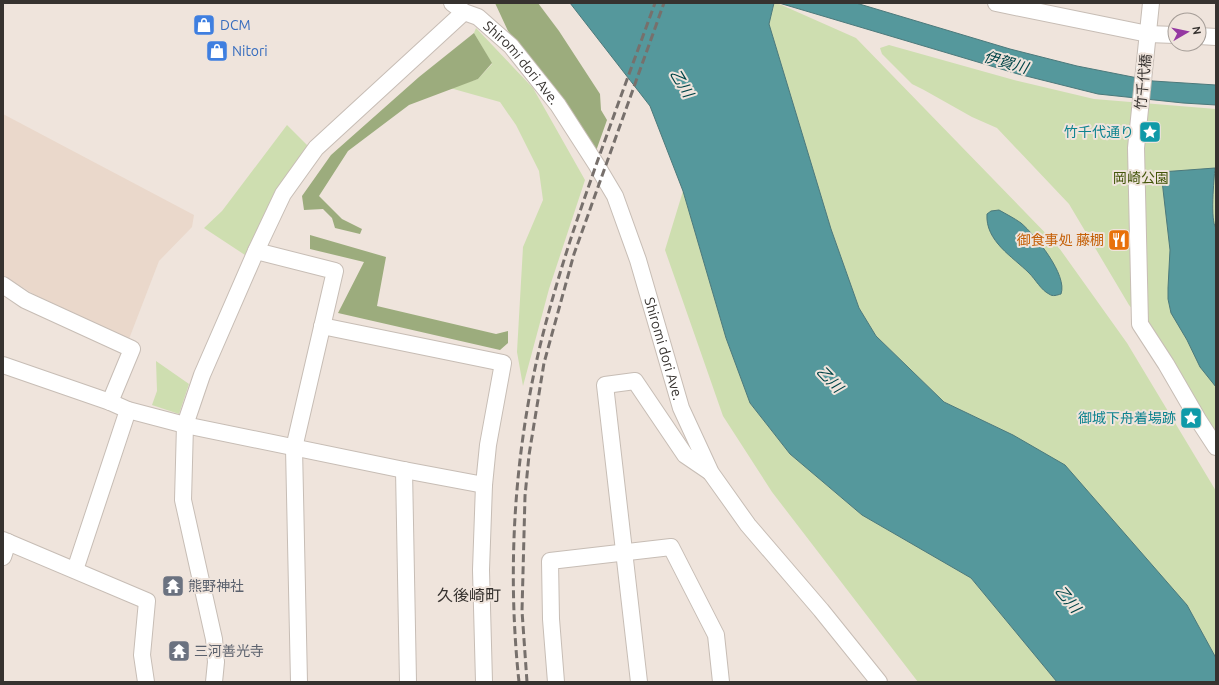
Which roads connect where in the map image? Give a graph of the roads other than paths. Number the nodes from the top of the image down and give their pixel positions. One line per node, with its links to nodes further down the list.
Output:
1 (996, 3): 3 (street)
2 (1151, 3): 5 (street, 竹千代橋)
3 (1024, 6): 5 (street)
4 (458, 8): 7 (street); 17 (street, Shiromi dori Ave.)
5 (1148, 34): 6 (street); 14 (street, 竹千代橋)
6 (1167, 35)
7 (256, 251): 9 (street); 13 (street)
8 (3, 285): 11 (street)
9 (322, 326): 15 (street); 18 (street)
10 (3, 365): 11 (street)
11 (110, 402): 12 (street)
12 (128, 410): 13 (street); 21 (street)
13 (185, 425): 15 (street); 23 (street)
14 (1216, 447)
15 (294, 448): 16 (street); 24 (street)
16 (404, 470): 18 (street); 25 (street)
17 (710, 473): 20 (street); 30 (street, Shiromi dori Ave.)
18 (484, 485): 26 (street)
19 (5, 546): 21 (street)
20 (624, 552): 27 (street); 28 (street); 29 (street)
21 (75, 570): 22 (street)
22 (146, 682)
23 (214, 682)
24 (298, 682)
25 (408, 682)
26 (484, 682)
27 (556, 682)
28 (639, 682)
29 (721, 682)
30 (879, 682)

